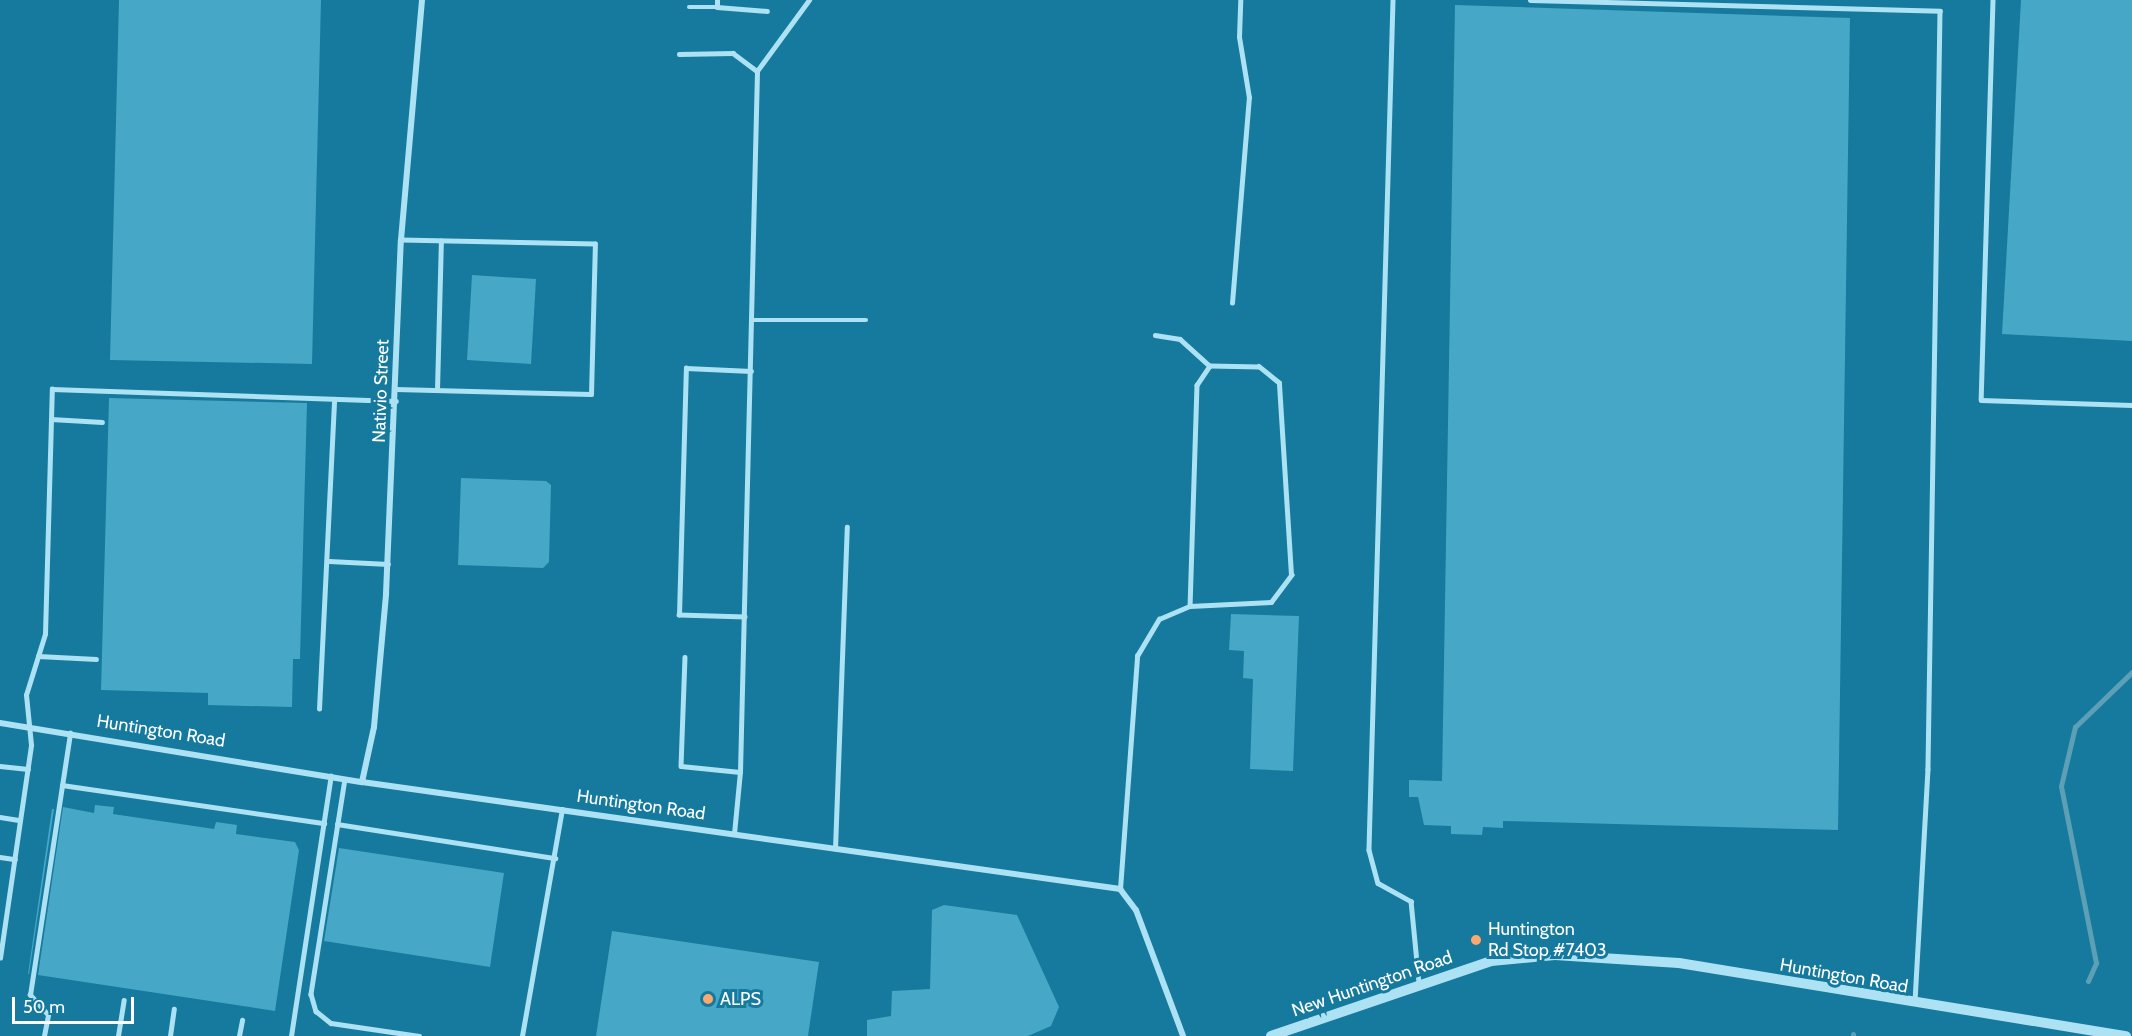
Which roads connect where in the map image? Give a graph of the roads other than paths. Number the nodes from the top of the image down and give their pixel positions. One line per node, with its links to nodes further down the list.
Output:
1 (422, 0): 13 (street, Nativio Street)
2 (717, 0): 8 (lane)
3 (809, 0): 12 (lane)
4 (1240, 0): 15 (lane)
5 (1393, 0): 60 (lane)
6 (1530, 0): 62 (lane)
7 (1993, 0): 25 (lane)
8 (717, 7): 9 (lane); 10 (lane)
9 (688, 8)
10 (767, 10)
11 (679, 54): 12 (lane)
12 (757, 70): 16 (lane)
13 (401, 240): 14 (lane); 21 (street, Nativio Street)
14 (441, 241): 22 (lane); 22 (lane)
15 (1232, 303)
16 (752, 320): 17 (lane); 20 (lane)
17 (866, 320)
18 (1155, 335): 19 (lane)
19 (1210, 366): 31 (lane); 31 (lane)
20 (751, 371): 32 (lane); 32 (lane)
21 (396, 389): 22 (lane); 24 (street, Nativio Street)
22 (437, 390)
23 (334, 399): 24 (lane); 26 (lane); 29 (lane)
24 (396, 402): 30 (street, Nativio Street)
25 (2132, 405)
26 (51, 419): 27 (lane); 33 (lane)
27 (102, 422)
28 (847, 527): 53 (lane)
29 (329, 561): 30 (lane); 36 (lane)
30 (388, 564): 45 (street, Nativio Street)
31 (1190, 606): 57 (lane)
32 (745, 617): 42 (lane)
33 (38, 656): 35 (lane); 38 (lane)
34 (685, 657): 42 (lane)
35 (96, 659)
36 (319, 709)
37 (0, 723): 38 (street, Huntington Road)
38 (32, 728): 39 (street, Huntington Road); 41 (lane)
39 (70, 733): 43 (street, Huntington Road); 46 (lane)
40 (0, 766): 41 (lane)
41 (28, 769): 49 (lane)
42 (740, 772): 52 (lane)
43 (331, 776): 44 (street, Huntington Road); 50 (lane)
44 (345, 778): 45 (street, Huntington Road); 51 (lane)
45 (362, 782): 47 (street, Huntington Road)
46 (62, 785): 50 (lane); 65 (lane)
47 (562, 810): 52 (street, Huntington Road); 55 (lane)
48 (0, 817): 49 (lane)
49 (20, 820): 56 (lane)
50 (324, 823): 69 (lane)
51 (337, 824): 55 (lane); 70 (lane)
52 (734, 834): 53 (street, Huntington Road)
53 (835, 849): 57 (street, Huntington Road)
54 (0, 857): 56 (lane)
55 (555, 858): 71 (lane)
56 (15, 859): 59 (lane)
57 (1120, 889): 72 (street)
58 (1555, 955): 60 (street, New Huntington Road); 62 (street, Huntington Road)
59 (0, 958)
60 (1419, 983): 73 (street, New Huntington Road)
61 (124, 1000): 66 (lane)
62 (1914, 1005): 74 (street, Huntington Road)
63 (174, 1009): 67 (lane)
64 (242, 1020): 68 (lane)
65 (44, 1036)
66 (118, 1036)
67 (170, 1036)
68 (239, 1036)
69 (291, 1036)
70 (419, 1036)
71 (522, 1036)
72 (1183, 1036)
73 (1271, 1036)
74 (2126, 1036)

